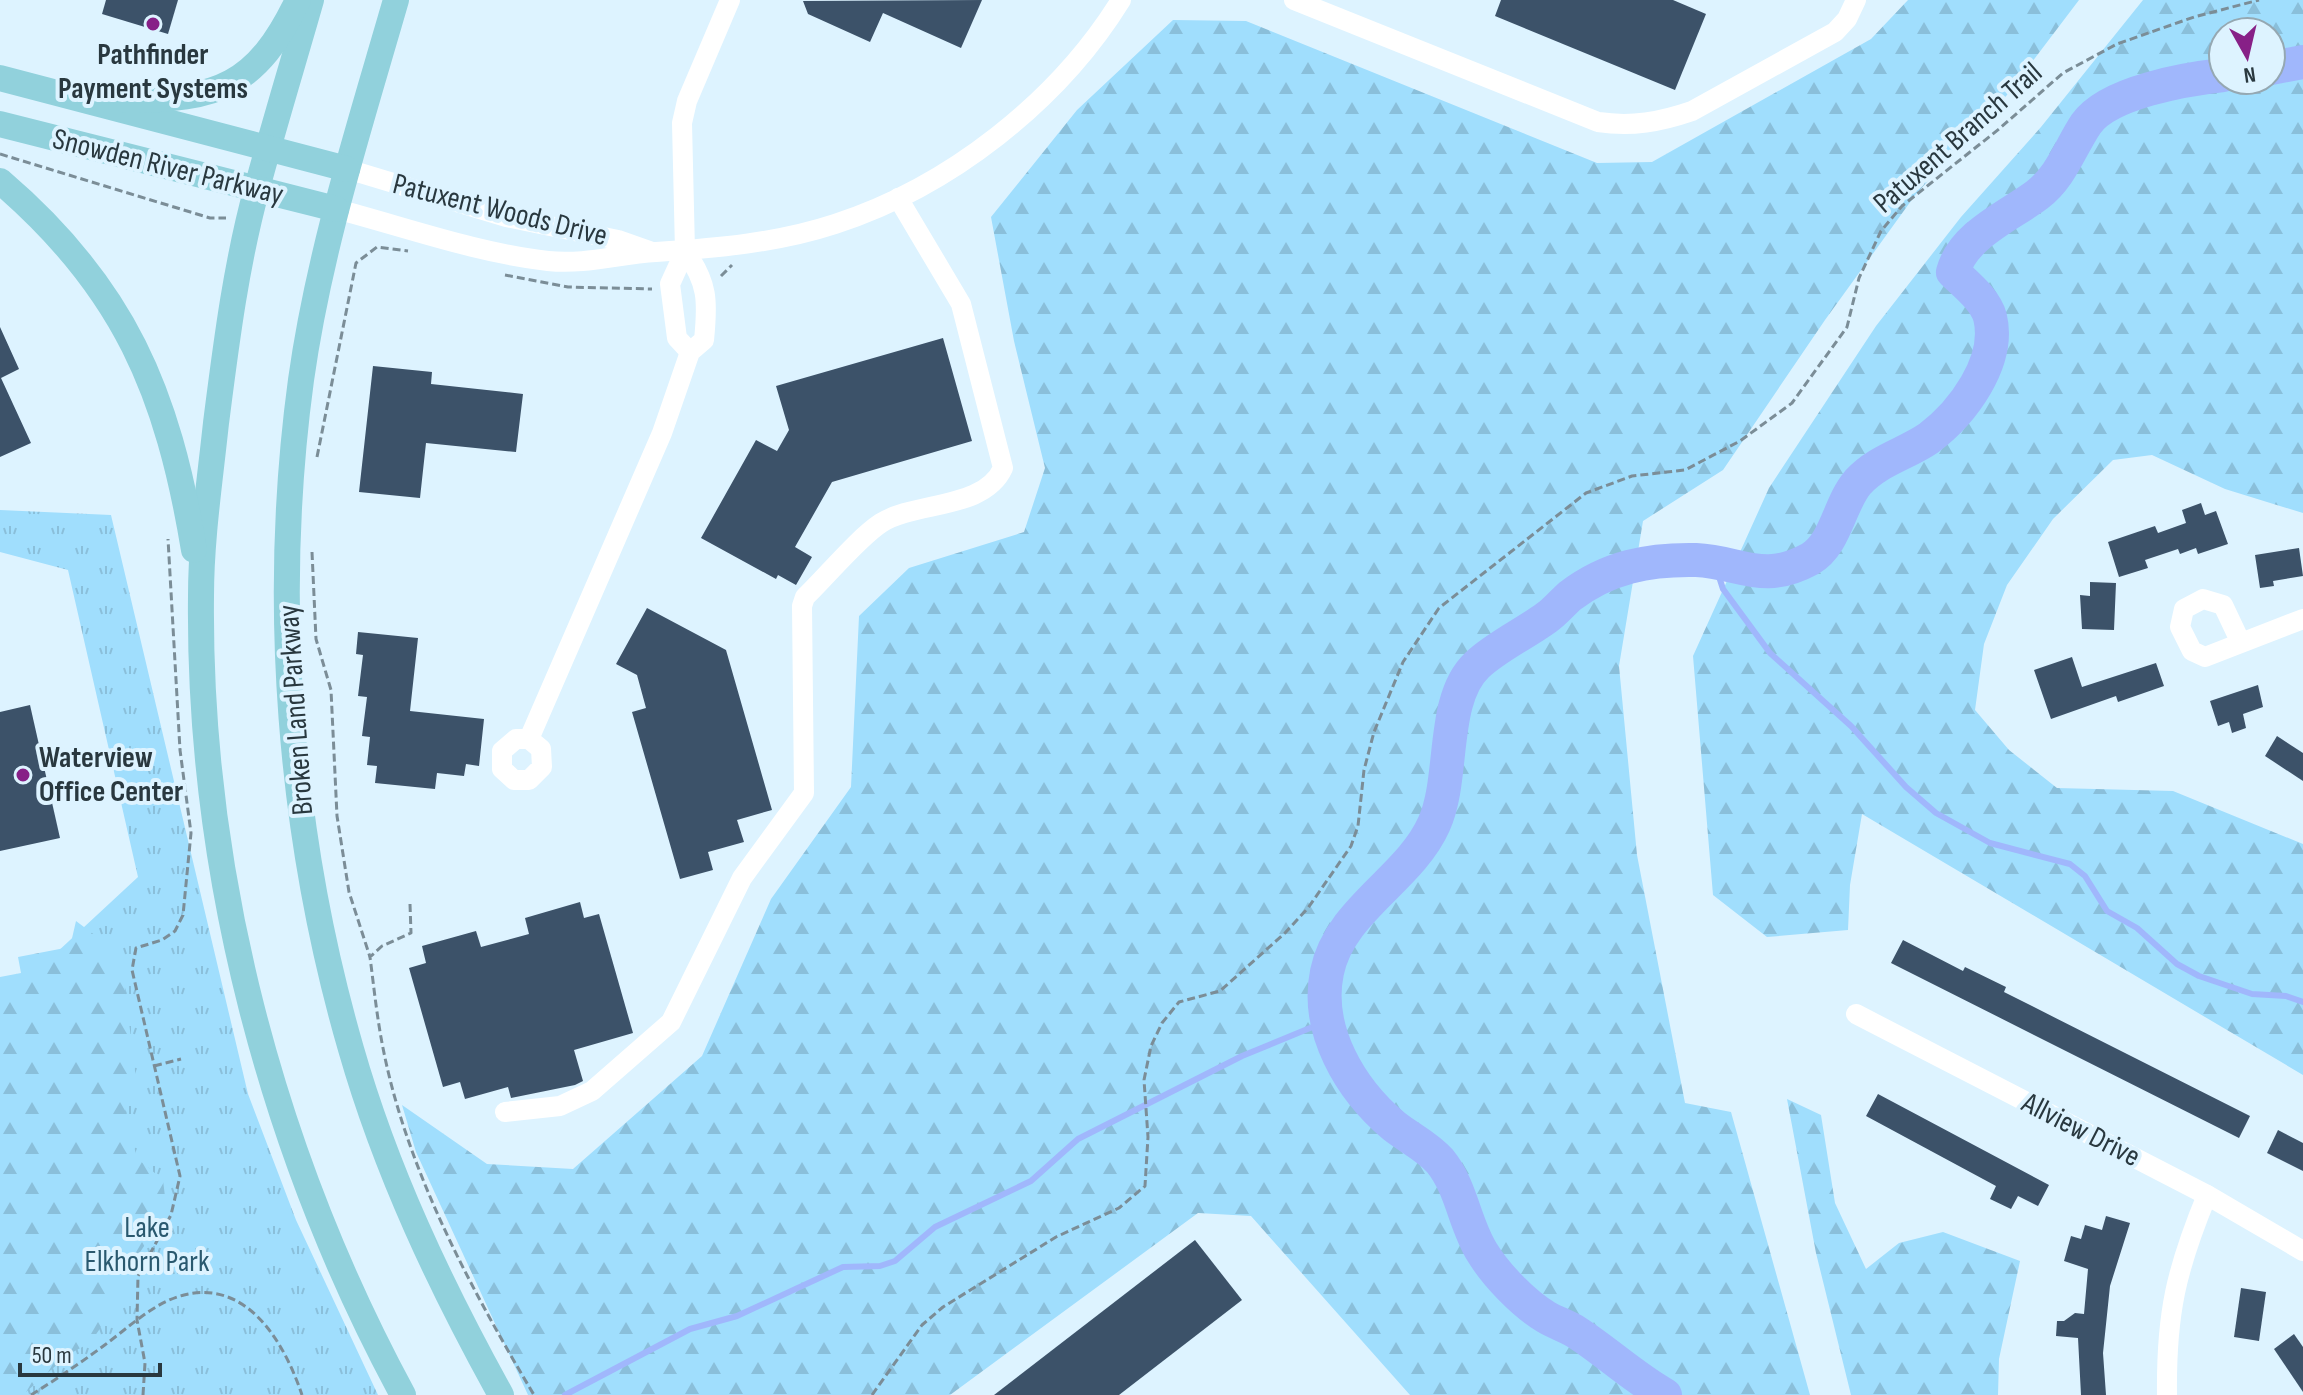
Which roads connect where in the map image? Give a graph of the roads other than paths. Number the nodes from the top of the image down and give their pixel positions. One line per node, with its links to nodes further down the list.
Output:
1 (298, 0): 9 (main road)
2 (311, 0): 11 (main road)
3 (396, 0): 12 (main road, Broken Land Parkway)
4 (730, 0): 17 (street)
5 (1121, 0): 15 (street, Patuxent Woods Drive)
6 (1294, 0): 7 (street)
7 (1856, 0)
8 (0, 78): 9 (main road, Snowden River Parkway)
9 (87, 100): 11 (main road, Snowden River Parkway)
10 (0, 124): 14 (main road, Snowden River Parkway)
11 (269, 146): 12 (main road, Snowden River Parkway); 14 (main road)
12 (347, 169): 16 (main road, Broken Land Parkway); 18 (street, Patuxent Woods Drive)
13 (0, 181): 20 (main road)
14 (256, 191): 16 (main road, Snowden River Parkway); 20 (main road)
15 (898, 198): 17 (street, Patuxent Woods Drive); 25 (street)
16 (336, 209): 18 (street, Patuxent Woods Drive); 29 (main road, Broken Land Parkway)
17 (685, 251): 18 (street, Patuxent Woods Drive); 19 (street); 19 (street)
18 (652, 252)
19 (690, 352): 23 (street)
20 (201, 594): 28 (main road)
21 (2303, 619): 22 (street)
22 (2240, 641)
23 (529, 739)
24 (1856, 1014): 26 (street, Allview Drive)
25 (505, 1112)
26 (2207, 1195): 27 (street, Allview Drive); 30 (street)
27 (2303, 1251)
28 (403, 1395)
29 (501, 1395)
30 (2167, 1395)

